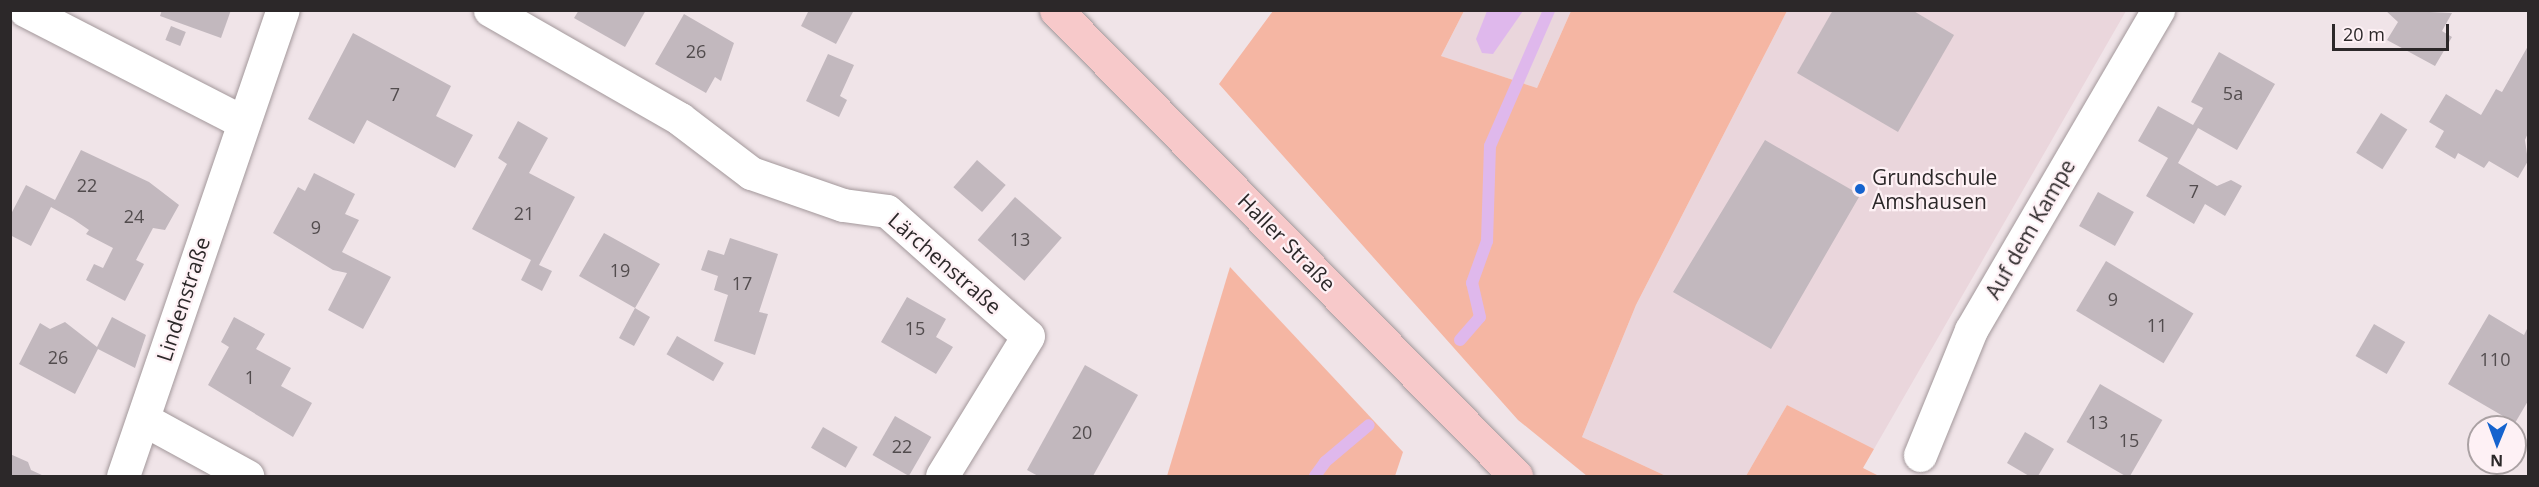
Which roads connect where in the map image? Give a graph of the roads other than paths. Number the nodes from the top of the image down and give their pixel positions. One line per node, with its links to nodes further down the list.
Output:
1 (25, 10): 6 (street)
2 (284, 10): 6 (street, Lindenstraße)
3 (490, 10): 11 (street, Lärchenstraße)
4 (1056, 10): 12 (main road, Haller Straße)
5 (2158, 10): 8 (street, Auf dem Kampe)
6 (243, 122): 7 (street, Lindenstraße)
7 (143, 419): 9 (street, Lindenstraße); 10 (street)
8 (1920, 455)
9 (123, 477)
10 (247, 477)
11 (942, 477)
12 (1516, 477)

